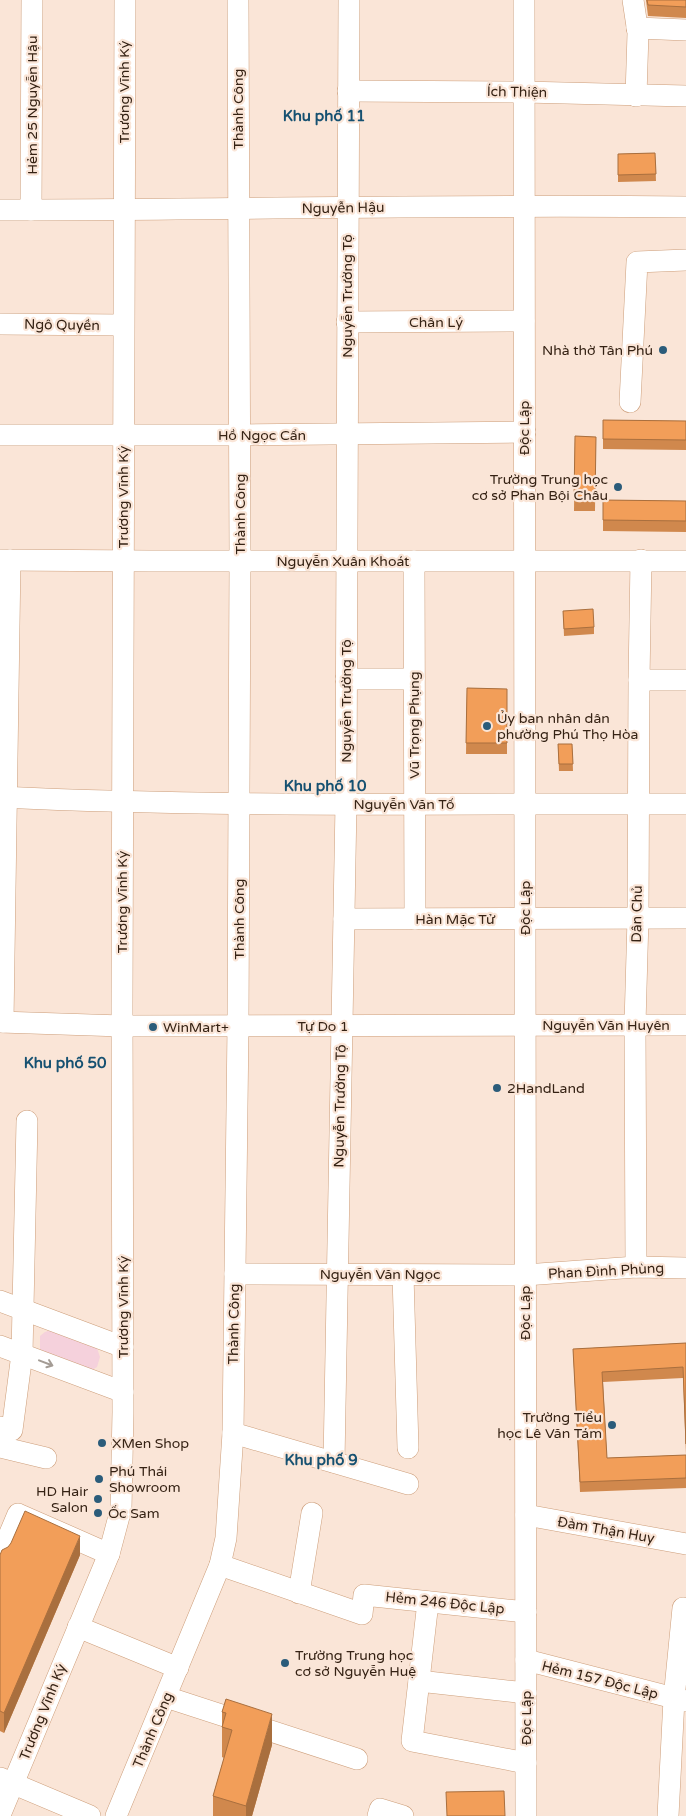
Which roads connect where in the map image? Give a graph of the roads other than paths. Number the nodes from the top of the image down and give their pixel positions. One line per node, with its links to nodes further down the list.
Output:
1 (32, 0): 18 (street, Hẻm 25 Nguyễn Hậu)
2 (125, 0): 19 (street, Trương Vĩnh Ký)
3 (238, 0): 16 (street, Thành Công)
4 (348, 0): 9 (street, Nguyễn Trường Tộ)
5 (524, 0): 10 (street, Độc Lập)
6 (633, 0): 7 (street)
7 (637, 28): 8 (street); 11 (street)
8 (686, 30)
9 (348, 91): 10 (street, Ích Thiện); 15 (street, Nguyễn Trường Tộ)
10 (524, 92): 11 (street, Ích Thiện); 13 (street, Độc Lập)
11 (636, 96): 12 (street, Ích Thiện)
12 (686, 96)
13 (524, 205): 14 (street, Nguyễn Hậu); 15 (street, Nguyễn Hậu); 22 (street, Độc Lập)
14 (686, 207)
15 (348, 208): 16 (street, Nguyễn Hậu); 21 (street, Nguyễn Trường Tộ)
16 (238, 209): 19 (street, Nguyễn Hậu); 30 (street, Thành Công)
17 (0, 210): 18 (street, Nguyễn Hậu)
18 (31, 210): 19 (street, Nguyễn Hậu)
19 (123, 210): 24 (street, Trương Vĩnh Ký)
20 (686, 260): 25 (street)
21 (347, 322): 22 (street, Chân Lý); 27 (street, Nguyễn Trường Tộ)
22 (524, 322): 26 (street, Độc Lập)
23 (0, 324): 24 (street, Ngô Quyền)
24 (124, 325): 29 (street, Trương Vĩnh Ký)
25 (630, 402)
26 (524, 432): 27 (street, Hồ Ngọc Cẩn); 37 (street, Độc Lập)
27 (347, 434): 30 (street, Hồ Ngọc Cẩn); 35 (street, Nguyễn Trường Tộ)
28 (0, 435): 29 (street, Hồ Ngọc Cẩn)
29 (123, 435): 30 (street, Hồ Ngọc Cẩn); 33 (street, Trương Vĩnh Ký)
30 (240, 435): 34 (street, Thành Công)
31 (5, 560): 33 (street, Nguyễn Xuân Khoát); 43 (street)
32 (641, 560): 37 (street, Nguyễn Xuân Khoát); 38 (street, Nguyễn Xuân Khoát); 41 (street, Dân Chủ)
33 (123, 561): 34 (street, Nguyễn Xuân Khoát); 44 (street, Trương Vĩnh Ký)
34 (240, 561): 35 (street, Nguyễn Xuân Khoát); 45 (street, Thành Công)
35 (346, 561): 36 (street, Nguyễn Xuân Khoát); 39 (street, Nguyễn Trường Tộ)
36 (414, 561): 37 (street, Nguyễn Xuân Khoát); 40 (street, Vũ Trọng Phụng)
37 (525, 561): 48 (street, Độc Lập)
38 (686, 561)
39 (346, 679): 40 (street); 46 (street, Nguyễn Trường Tộ)
40 (414, 679): 47 (street, Vũ Trọng Phụng)
41 (639, 680): 42 (street); 49 (street, Dân Chủ)
42 (686, 680)
43 (3, 797): 44 (street, Nguyễn Văn Tố); 51 (street)
44 (122, 802): 45 (street, Nguyễn Văn Tố); 60 (street, Trương Vĩnh Ký)
45 (239, 803): 46 (street, Nguyễn Văn Tố); 61 (street, Thành Công)
46 (346, 804): 47 (street, Nguyễn Văn Tố); 55 (street, Nguyễn Trường Tộ)
47 (414, 804): 48 (street, Nguyễn Văn Tố); 56 (street, Vũ Trọng Phụng)
48 (525, 804): 49 (street, Nguyễn Văn Tố); 52 (street, Độc Lập)
49 (639, 804): 50 (street, Nguyễn Văn Tố); 53 (street, Dân Chủ)
50 (686, 804)
51 (2, 908): 57 (street)
52 (525, 918): 53 (street, Hàn Mặc Tử); 56 (street, Hàn Mặc Tử); 63 (street, Độc Lập)
53 (638, 918): 54 (street, Hàn Mặc Tử); 58 (street, Dân Chủ)
54 (686, 918)
55 (344, 919): 56 (street, Hàn Mặc Tử); 62 (street, Nguyễn Trường Tộ)
56 (415, 919)
57 (2, 1022): 60 (street, Tự Do 1)
58 (635, 1024): 59 (street, Nguyễn Văn Huyên); 63 (street, Nguyễn Văn Huyên); 65 (street, Dân Chủ)
59 (686, 1024)
60 (122, 1026): 61 (street, Tự Do 1); 74 (street, Trương Vĩnh Ký)
61 (238, 1026): 62 (street, Tự Do 1); 67 (street, Thành Công)
62 (342, 1026): 63 (street, Tự Do 1); 68 (street, Nguyễn Trường Tộ)
63 (525, 1026): 70 (street, Độc Lập)
64 (27, 1121): 72 (street)
65 (636, 1267): 66 (street, Phan Đình Phùng); 70 (street, Phan Đình Phùng)
66 (686, 1268)
67 (235, 1274): 68 (street, Nguyễn Văn Ngọc); 78 (street, Thành Công)
68 (337, 1274): 69 (street, Nguyễn Văn Ngọc); 82 (street, Nguyễn Trường Tộ)
69 (404, 1274): 70 (street, Nguyễn Văn Ngọc); 80 (street)
70 (525, 1275): 85 (street, Độc Lập)
71 (0, 1301): 72 (street)
72 (23, 1309): 74 (street); 75 (street)
73 (0, 1346): 75 (street)
74 (123, 1346): 76 (street, Trương Vĩnh Ký)
75 (22, 1354): 76 (street, one-way to 76); 77 (street)
76 (123, 1392): 87 (street, Trương Vĩnh Ký)
77 (0, 1427)
78 (233, 1433): 82 (street); 89 (street, Thành Công)
79 (0, 1447): 81 (street)
80 (408, 1448)
81 (46, 1458)
82 (334, 1462): 83 (street)
83 (408, 1484)
84 (312, 1514): 90 (street)
85 (526, 1515): 86 (street, Đàm Thận Huy); 93 (street, Độc Lập)
86 (686, 1544)
87 (109, 1554): 88 (street); 94 (street, Trương Vĩnh Ký)
88 (0, 1557)
89 (220, 1565): 90 (street); 96 (street, Thành Công)
90 (299, 1593): 91 (street, Hẻm 246 Độc Lập)
91 (428, 1602): 93 (street, Hẻm 246 Độc Lập); 97 (street)
92 (685, 1608): 100 (street)
93 (526, 1612): 95 (street, Độc Lập)
94 (78, 1628): 96 (street); 103 (street, Trương Vĩnh Ký)
95 (526, 1660): 98 (street, Độc Lập); 100 (street, Hẻm 157 Độc Lập)
96 (178, 1668): 99 (street, Thành Công)
97 (419, 1681): 98 (street); 102 (street)
98 (526, 1693): 102 (street, Độc Lập)
99 (166, 1697): 101 (street); 106 (street, Thành Công)
100 (680, 1700): 110 (street)
101 (357, 1759)
102 (526, 1763): 109 (street, Độc Lập)
103 (7, 1781): 104 (street, Trương Vĩnh Ký); 105 (street)
104 (0, 1815)
105 (90, 1816)
106 (116, 1816)
107 (378, 1816): 108 (street)
108 (403, 1816)
109 (528, 1816)
110 (668, 1816)

